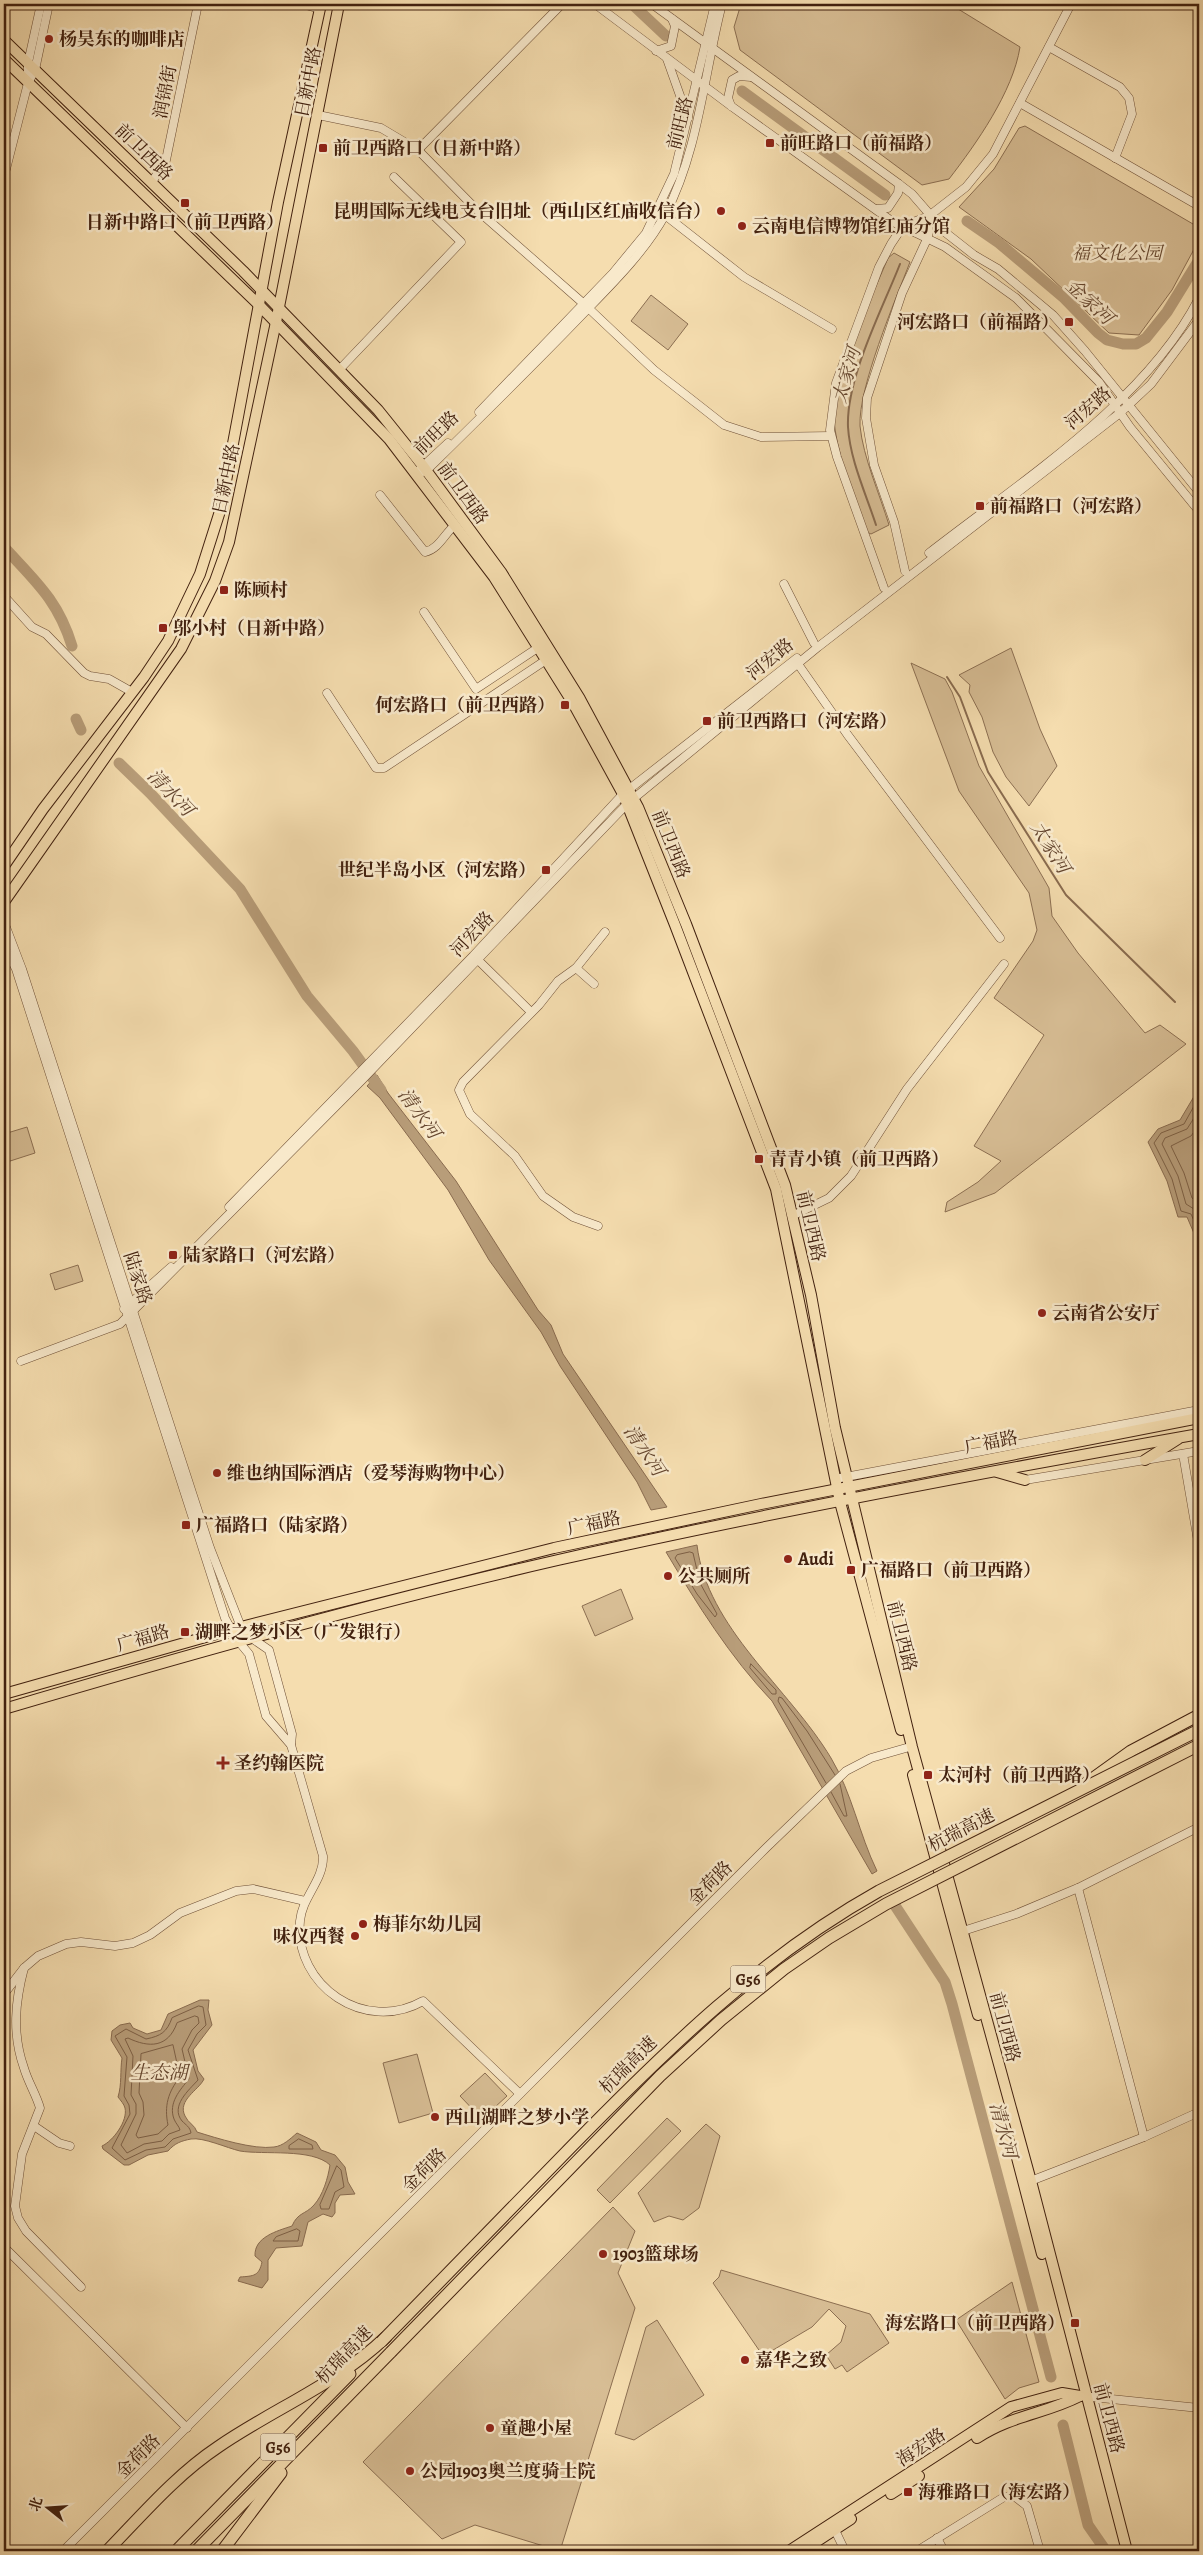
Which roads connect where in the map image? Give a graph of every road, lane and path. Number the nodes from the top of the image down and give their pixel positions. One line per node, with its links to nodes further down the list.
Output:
1 (41, 4): 20 (street)
2 (49, 4): 20 (street)
3 (198, 4): 33 (street, 润锦街)
4 (302, 4): 12 (street)
5 (339, 4): 27 (main road, 日新中路)
6 (562, 4): 29 (street)
7 (595, 4): 17 (street)
8 (652, 4): 13 (street)
9 (715, 4): 15 (street, 前旺路)
10 (722, 4): 15 (street, 前旺路)
11 (1071, 4): 16 (street)
12 (321, 6): 40 (main road, 日新中路)
13 (672, 19): 15 (street); 17 (street)
14 (4, 40): 20 (main road, 前卫西路)
15 (709, 46): 21 (street); 22 (street, 前旺路); 24 (street, 前旺路)
16 (1049, 46): 25 (street); 30 (street)
17 (656, 51): 19 (street)
18 (4, 59): 23 (main road, 前卫西路)
19 (667, 59): 22 (street); 28 (street)
20 (31, 66): 23 (street); 33 (main road, 前卫西路)
21 (751, 77): 26 (street); 34 (street)
22 (697, 81): 24 (street); 28 (street, 前旺路)
23 (28, 83): 31 (street); 45 (main road, 前卫西路)
24 (705, 86): 26 (street); 37 (street, 前旺路)
25 (1020, 103): 30 (street); 38 (street)
26 (731, 106): 36 (street)
27 (318, 115): 29 (street); 41 (main road, 日新中路)
28 (688, 120): 46 (street, 前旺路)
29 (418, 150): 46 (street)
30 (1115, 158): 35 (street)
31 (4, 177)
32 (394, 177): 51 (street)
33 (152, 182): 43 (main road, 前卫西路)
34 (899, 184): 36 (street); 38 (street)
35 (1199, 206)
36 (874, 209): 39 (street)
37 (665, 215): 46 (street, 前旺路); 50 (street)
38 (929, 216): 39 (street); 42 (street); 54 (street)
39 (903, 226): 42 (street); 58 (street)
40 (273, 230): 41 (main road); 43 (main road, 日新中路)
41 (293, 234): 47 (main road, 日新中路)
42 (928, 237): 56 (street); 64 (street)
43 (262, 290): 45 (main road, 日新中路); 47 (main road, 前卫西路)
44 (1199, 298): 54 (street, 河宏路)
45 (259, 305): 49 (main road, 前卫西路); 52 (main road, 日新中路)
46 (586, 306): 58 (street); 59 (street, 前旺路)
47 (279, 308): 49 (main road, 日新中路); 51 (main road, 前卫西路)
48 (1199, 320): 55 (street, 河宏路)
49 (276, 322): 53 (main road, 日新中路); 59 (main road, 前卫西路)
50 (832, 329)
51 (339, 370): 59 (main road, 前卫西路)
52 (246, 376): 53 (main road); 73 (main road, 日新中路)
53 (264, 378): 77 (main road, 日新中路)
54 (1123, 397): 55 (street); 56 (street, 河宏路)
55 (1129, 404): 57 (street, 河宏路); 60 (street)
56 (1115, 405): 57 (street); 64 (street, 河宏路)
57 (1120, 413): 62 (street); 72 (street, 河宏路)
58 (831, 436): 66 (street)
59 (422, 470): 63 (main road, 前卫西路); 71 (main road, 前卫西路)
60 (1199, 492)
61 (380, 495): 63 (street)
62 (1199, 511)
63 (455, 525): 70 (main road, 前卫西路)
64 (905, 571): 66 (street, 河宏路)
65 (784, 584): 69 (street)
66 (884, 588): 69 (street, 河宏路)
67 (4, 596): 73 (street)
68 (424, 612): 70 (street)
69 (814, 643): 75 (street, 河宏路)
70 (539, 647): 71 (main road, 前卫西路)
71 (550, 658): 74 (street); 75 (main road, 前卫西路)
72 (798, 664): 75 (street, 河宏路); 80 (street)
73 (132, 692): 76 (main road, 日新中路)
74 (327, 692)
75 (628, 796): 82 (street, 河宏路); 87 (street, 河宏路); 88 (main road, 前卫西路); 102 (main road, 前卫西路)
76 (4, 866)
77 (4, 902)
78 (4, 922): 90 (street, 陆家路)
79 (605, 932): 84 (street)
80 (1000, 938)
81 (4, 944): 91 (street, 陆家路)
82 (478, 960): 86 (street); 87 (street, 河宏路)
83 (1004, 964): 88 (street)
84 (576, 968): 85 (street); 86 (street)
85 (594, 984)
86 (530, 1012): 89 (street)
87 (375, 1063): 90 (street)
88 (792, 1216): 101 (main road, 前卫西路)
89 (598, 1226)
90 (132, 1306): 91 (street); 109 (street, 陆家路)
91 (125, 1312): 92 (street); 109 (street, 陆家路)
92 (20, 1361)
93 (1199, 1410): 101 (street)
94 (1199, 1418): 104 (main road, 广福路)
95 (1199, 1434): 96 (main road, 广福路)
96 (1182, 1437): 99 (main road); 100 (main road, 广福路)
97 (1199, 1451): 98 (street)
98 (1183, 1454): 99 (street); 108 (street)
99 (1145, 1460): 103 (street)
100 (994, 1471): 103 (main road); 106 (main road, 广福路)
101 (847, 1476): 102 (street); 104 (main road, 前卫西路)
102 (835, 1479): 105 (main road, 前卫西路)
103 (1024, 1480)
104 (850, 1488): 105 (main road, 广福路); 106 (main road, 前卫西路)
105 (838, 1490): 107 (main road, 前卫西路); 109 (main road, 广福路)
106 (853, 1500): 107 (main road, 广福路); 123 (main road, 前卫西路)
107 (840, 1502): 110 (main road, 广福路); 118 (main road, 前卫西路)
108 (1199, 1547)
109 (236, 1628): 110 (street, 陆家路); 111 (street, 陆家路); 112 (main road, 广福路)
110 (253, 1639): 111 (main road, 广福路); 116 (street, 陆家路)
111 (239, 1642): 113 (main road, 广福路); 116 (street, 陆家路)
112 (4, 1694)
113 (4, 1709)
114 (1199, 1715): 119 (highway, bridge)
115 (1199, 1730): 119 (highway, 杭瑞高速 / G56, bridge)
116 (292, 1745): 122 (street, 陆家路)
117 (1199, 1746): 136 (highway, 杭瑞高速 / G56, bridge)
118 (906, 1748): 126 (street, 金荷路); 131 (main road, 前卫西路)
119 (1058, 1802): 134 (highway, 杭瑞高速 / G56, bridge)
120 (1199, 1827): 121 (street)
121 (1078, 1888): 123 (street); 129 (street)
122 (305, 1900): 124 (street); 126 (street, 陆家路)
123 (963, 1931): 131 (main road, 前卫西路)
124 (24, 1968): 125 (street); 128 (street)
125 (4, 1994)
126 (520, 2094): 138 (street, 金荷路)
127 (1199, 2112): 129 (street)
128 (34, 2126): 130 (street); 133 (street)
129 (1144, 2137): 131 (street)
130 (70, 2146)
131 (1027, 2183): 135 (main road, 前卫西路)
132 (4, 2247): 138 (street)
133 (82, 2288)
134 (382, 2340): 142 (highway); 143 (highway, 杭瑞高速 / G56)
135 (1083, 2396): 137 (street, 海宏路); 139 (main road, 海宏路); 152 (main road, 前卫西路); 153 (main road, 前卫西路)
136 (336, 2408): 144 (highway, 杭瑞高速 / G56); 145 (highway)
137 (1199, 2408)
138 (187, 2428): 141 (street, 金荷路)
139 (833, 2527): 146 (main road, 海宏路); 147 (main road, 海宏路); 148 (street)
140 (937, 2538): 149 (street); 150 (street); 151 (street)
141 (64, 2551)
142 (107, 2551)
143 (176, 2551)
144 (196, 2551)
145 (222, 2551)
146 (789, 2551)
147 (802, 2551)
148 (845, 2551)
149 (917, 2551)
150 (944, 2551)
151 (1040, 2551)
152 (1120, 2551)
153 (1127, 2551)

